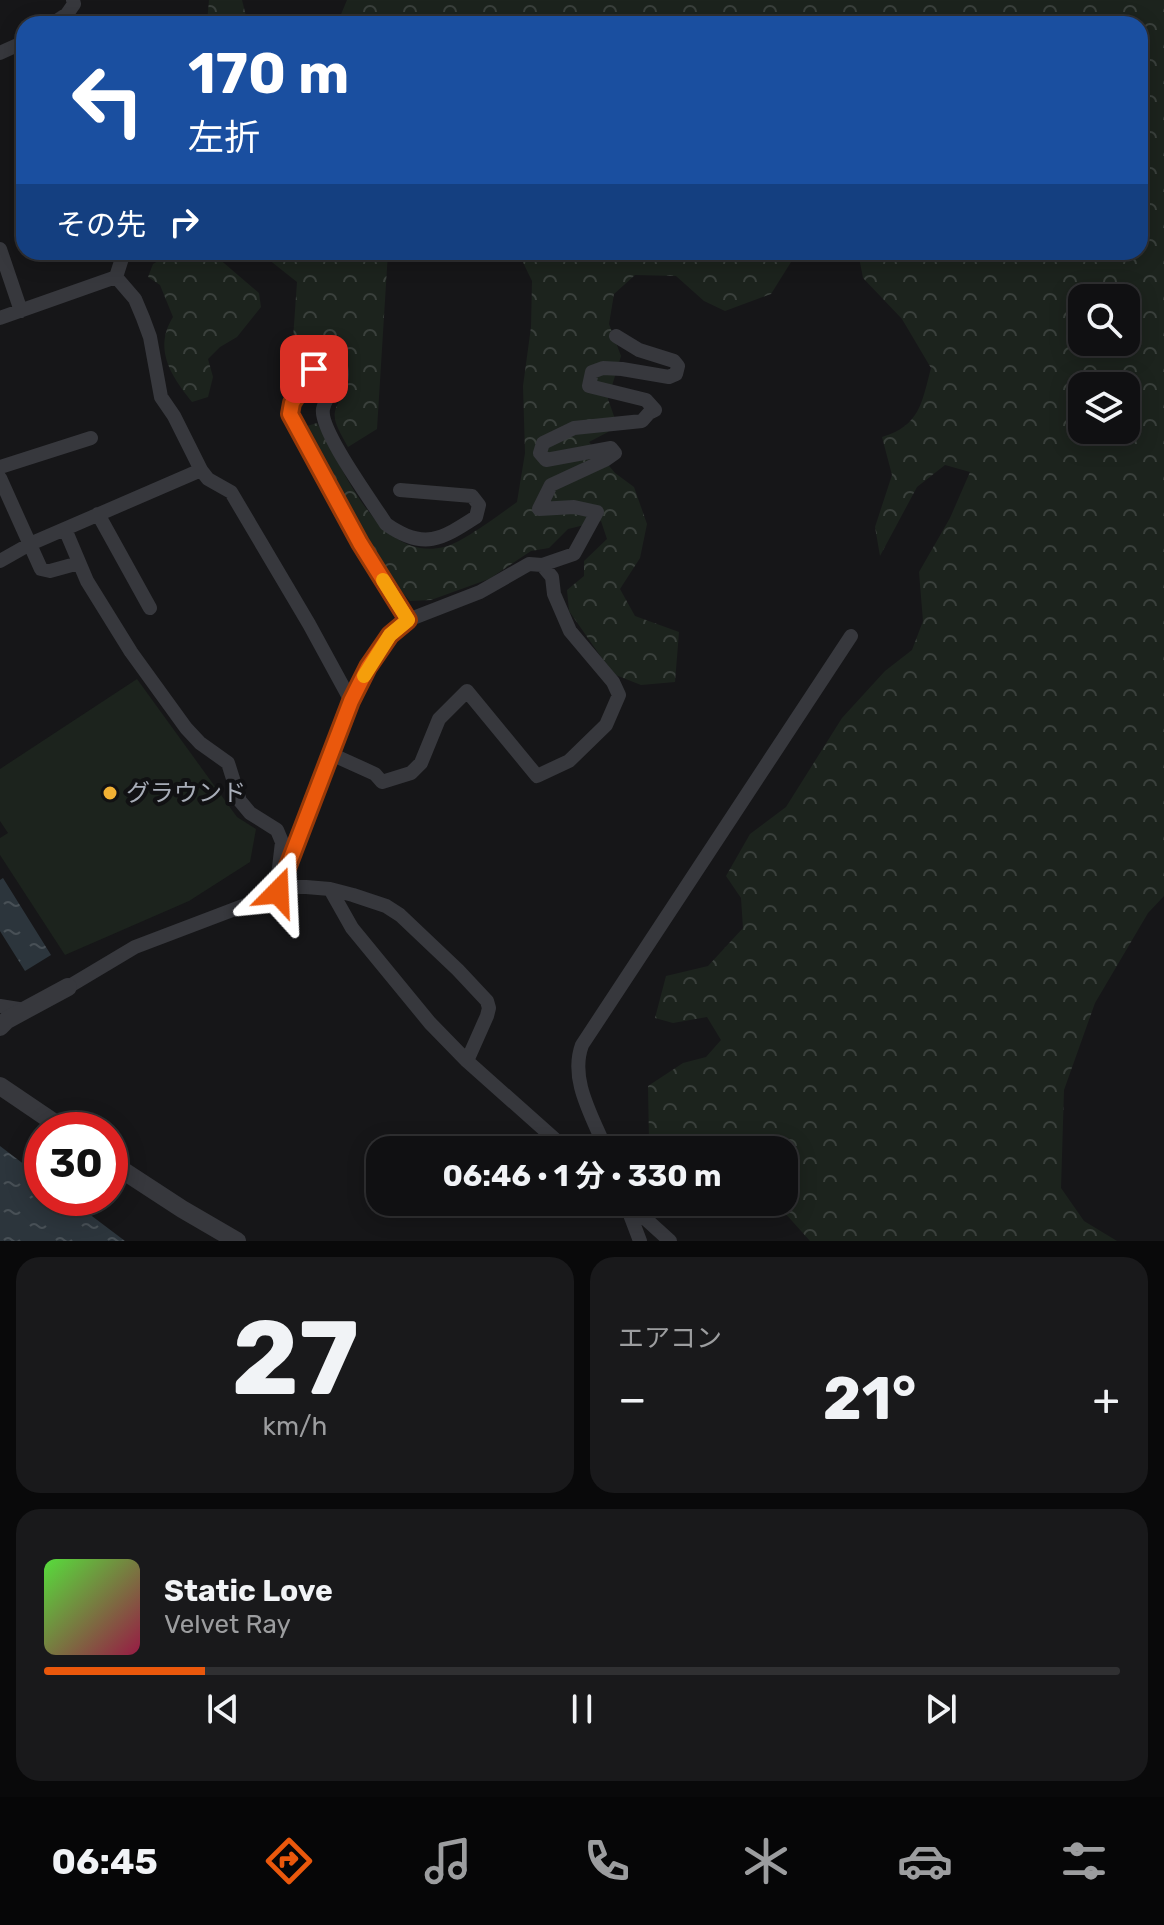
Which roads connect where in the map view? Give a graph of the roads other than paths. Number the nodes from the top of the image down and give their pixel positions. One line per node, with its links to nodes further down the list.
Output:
1 (0, 249): 4 (street)
2 (121, 260): 3 (street)
3 (116, 277): 4 (street); 9 (street)
4 (21, 311): 5 (street)
5 (0, 318)
6 (616, 336): 17 (street)
7 (91, 438): 8 (street)
8 (0, 467)
9 (201, 470): 12 (street); 21 (street)
10 (0, 478): 14 (street)
11 (400, 490): 19 (street)
12 (98, 514): 13 (street); 18 (street)
13 (65, 529): 14 (street); 16 (street)
14 (30, 544): 15 (street); 16 (street)
15 (0, 561)
16 (79, 563): 24 (street)
17 (542, 565): 19 (street); 22 (street)
18 (150, 608)
19 (408, 620): 21 (street)
20 (851, 636): 33 (street)
21 (351, 701): 22 (street)
22 (331, 754): 24 (street)
23 (330, 889): 24 (street); 29 (street); 29 (street)
24 (279, 890): 25 (street)
25 (68, 987): 27 (street)
26 (0, 1006): 27 (street)
27 (25, 1010): 28 (street)
28 (0, 1027)
29 (467, 1061): 32 (street)
30 (0, 1086): 31 (street)
31 (38, 1112)
32 (551, 1136)
33 (601, 1136)
34 (128, 1174): 37 (street)
35 (631, 1216): 38 (street)
36 (642, 1216): 39 (street)
37 (237, 1241)
38 (640, 1241)
39 (670, 1241)

